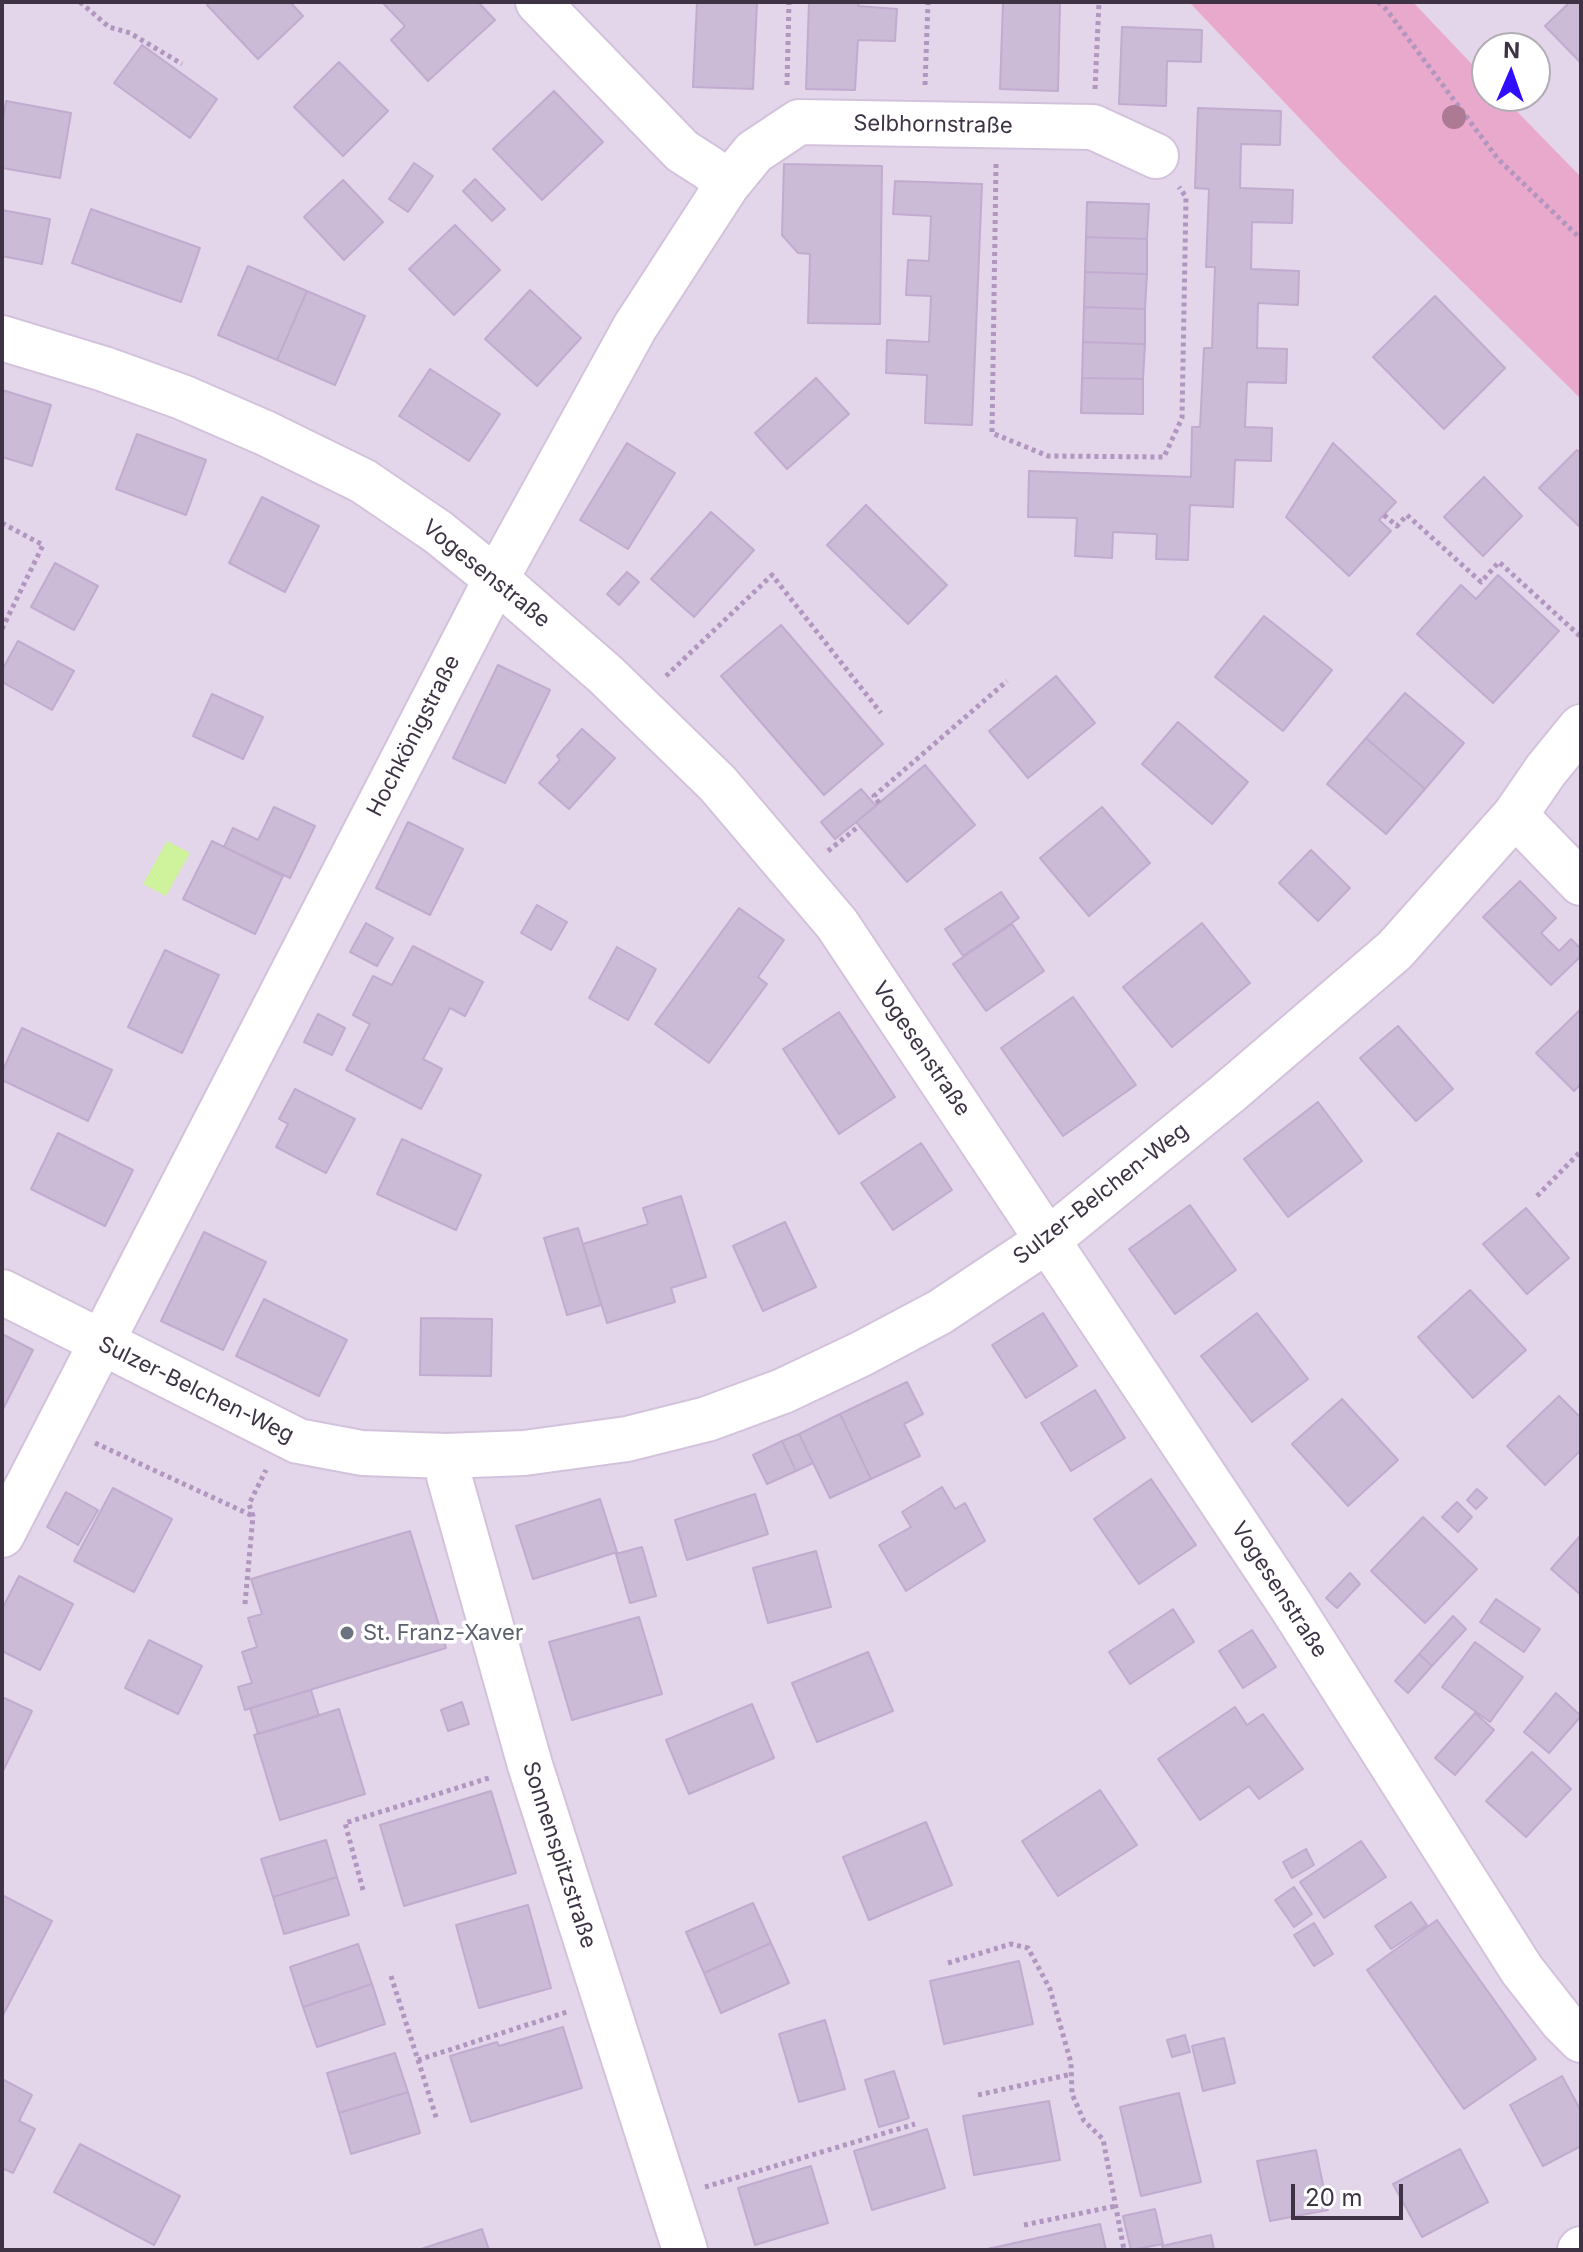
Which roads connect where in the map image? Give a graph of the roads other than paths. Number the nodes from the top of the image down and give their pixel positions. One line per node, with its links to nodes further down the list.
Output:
1 (538, 2): 3 (street)
2 (1156, 156): 3 (street, Selbhornstraße)
3 (727, 185): 5 (street, Hochkönigstraße)
4 (2, 338): 5 (street, Vogesenstraße)
5 (496, 579): 9 (street, Vogesenstraße); 11 (street, Hochkönigstraße)
6 (1581, 727): 7 (street, Sulzer-Belchen-Weg)
7 (1515, 815): 8 (street); 9 (street, Sulzer-Belchen-Weg)
8 (1581, 883)
9 (1048, 1240): 12 (street, Sulzer-Belchen-Weg); 14 (street, Vogesenstraße)
10 (2, 1292): 11 (street, Sulzer-Belchen-Weg)
11 (100, 1343): 12 (street, Sulzer-Belchen-Weg); 13 (street, Hochkönigstraße)
12 (446, 1456): 15 (street, Sonnenspitzstraße)
13 (2, 1535)
14 (1581, 2040)
15 (685, 2250)

